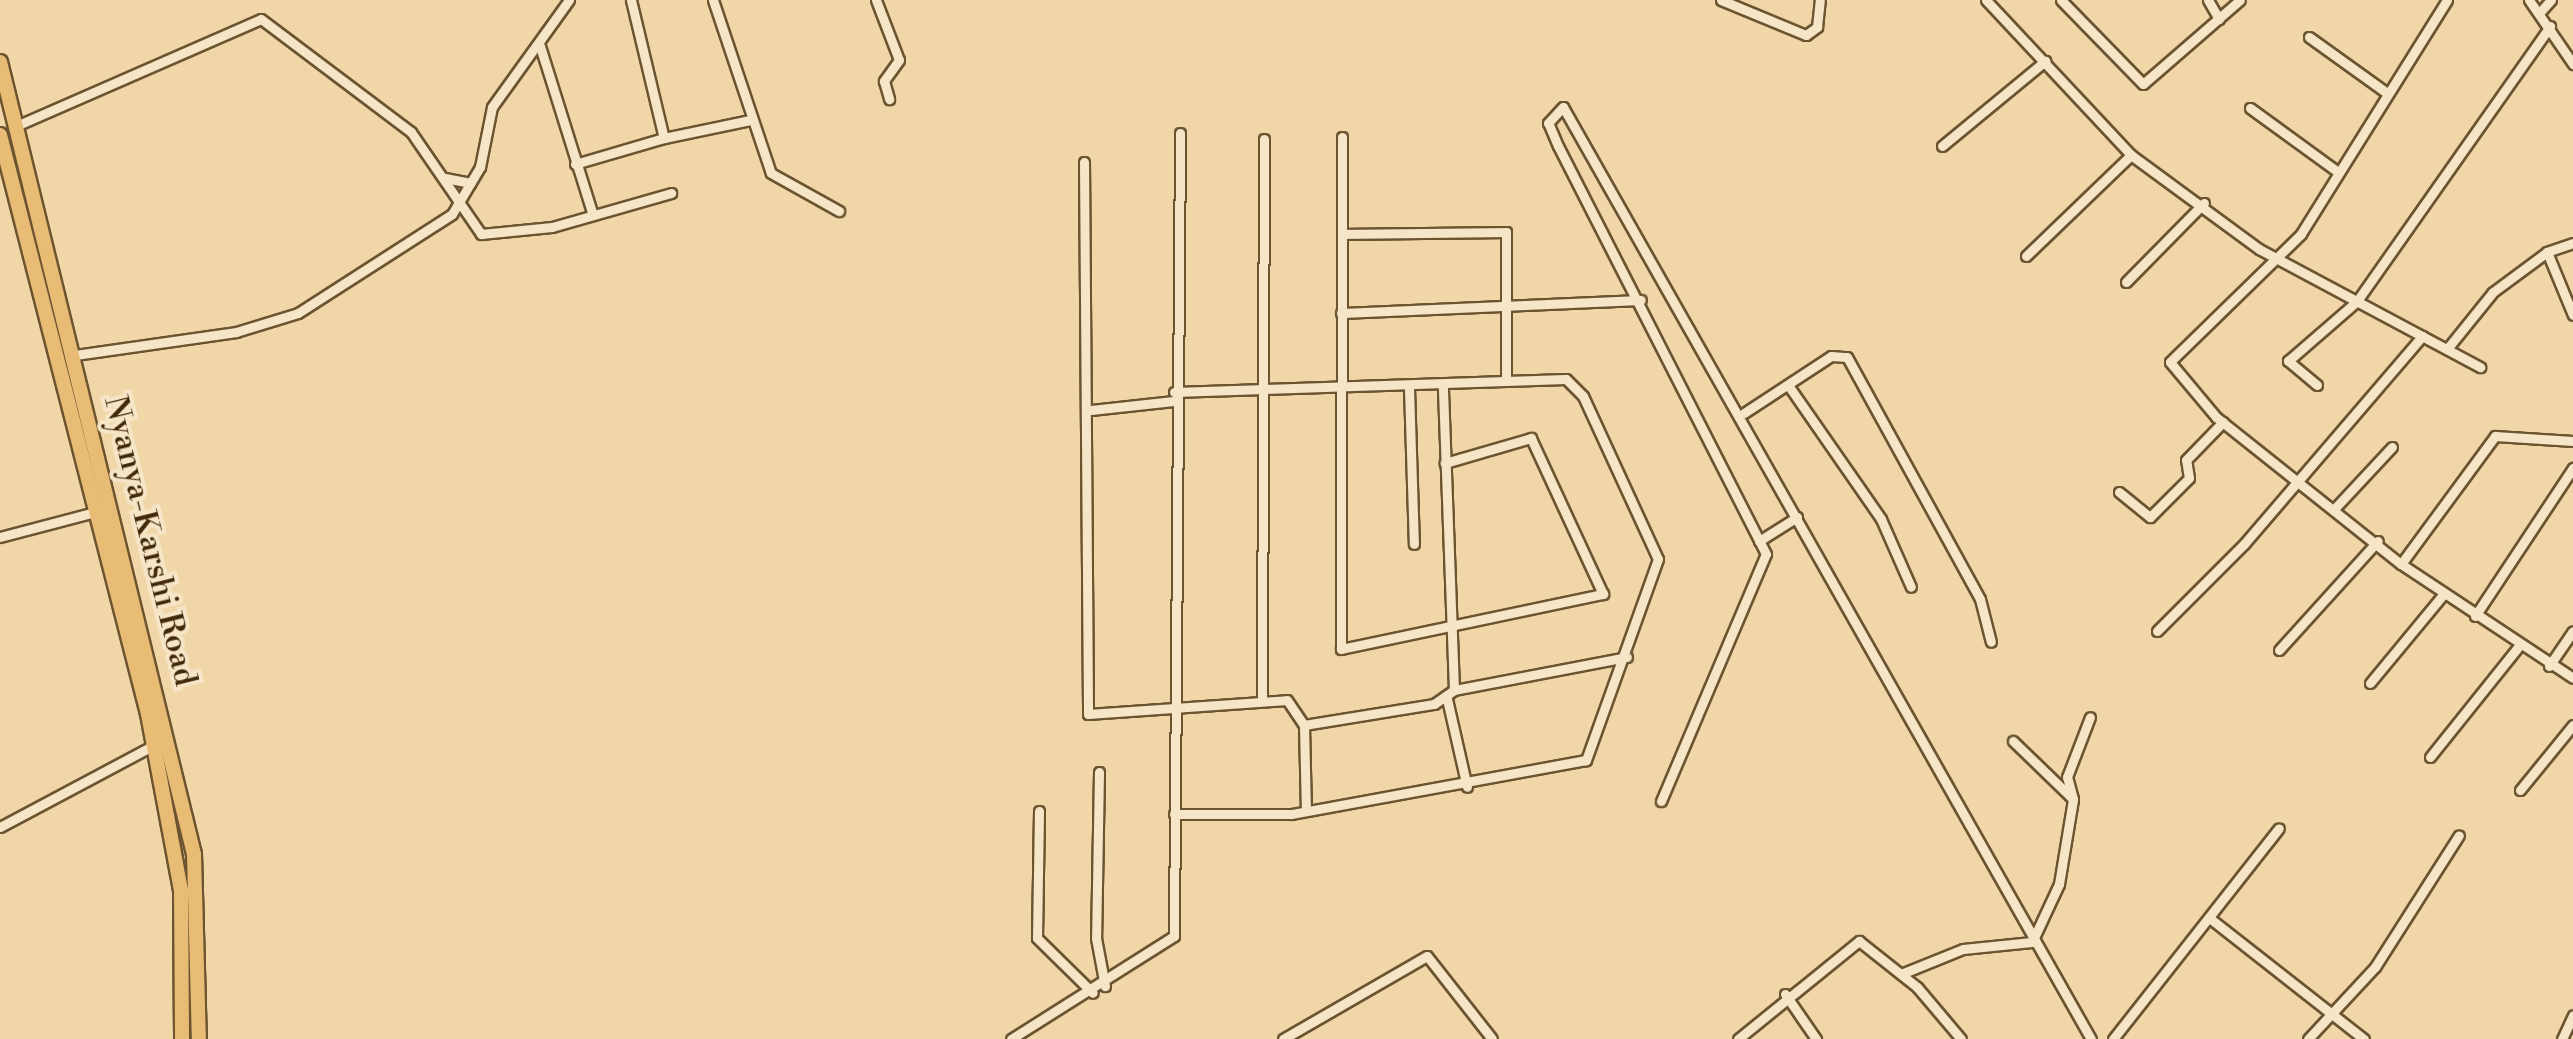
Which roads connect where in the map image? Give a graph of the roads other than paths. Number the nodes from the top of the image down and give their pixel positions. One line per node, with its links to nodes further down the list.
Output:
1 (569, 0): 18 (street)
2 (631, 0): 30 (street)
3 (713, 0): 25 (street)
4 (876, 0): 23 (street)
5 (1722, 0): 6 (street)
6 (1820, 0)
7 (1986, 0): 19 (street)
8 (2062, 0): 15 (street)
9 (2208, 0): 15 (street)
10 (2240, 0): 15 (street)
11 (2447, 0): 22 (street)
12 (2529, 0): 14 (street)
13 (2552, 0): 14 (street)
14 (2541, 11): 16 (street)
15 (2219, 19)
16 (2550, 26): 21 (street); 51 (street)
17 (2309, 38): 22 (street)
18 (539, 43): 35 (street); 38 (street)
19 (2045, 61): 32 (street); 33 (street)
20 (0, 62): 26 (main road, Nyanya-Karshi Road)
21 (2573, 64)
22 (2387, 93): 36 (street)
23 (889, 99)
24 (2250, 108): 36 (street)
25 (750, 120): 30 (street); 42 (street)
26 (16, 126): 37 (street); 57 (main road, Nyanya-Karshi Road)
27 (1180, 133): 66 (street)
28 (0, 135): 71 (main road, Nyanya-Karshi Road)
29 (1342, 137): 44 (street)
30 (664, 138): 35 (street)
31 (1264, 139): 65 (street)
32 (1942, 146)
33 (2132, 155): 40 (street); 47 (street)
34 (1084, 162): 67 (street)
35 (575, 164): 43 (street)
36 (2338, 172): 48 (street)
37 (446, 178): 38 (street); 41 (street)
38 (471, 183): 41 (street)
39 (671, 193): 43 (street)
40 (2204, 203): 48 (street); 49 (street)
41 (461, 206): 43 (street); 57 (street)
42 (839, 211)
43 (593, 215)
44 (1342, 234): 52 (street); 53 (street)
45 (2573, 243): 46 (street)
46 (2547, 252): 54 (street); 56 (street)
47 (2026, 256)
48 (2278, 258): 51 (street); 69 (street)
49 (2126, 282)
50 (1641, 300): 52 (street); 68 (street); 81 (street)
51 (2357, 301): 55 (street); 61 (street)
52 (1507, 304): 53 (street); 59 (street)
53 (1341, 312): 64 (street)
54 (2573, 315)
55 (2422, 336): 56 (street); 75 (street)
56 (2447, 348): 58 (street)
57 (75, 355): 71 (main road, Nyanya-Karshi Road)
58 (2480, 367)
59 (1506, 380): 62 (street); 94 (street)
60 (1788, 385): 68 (street); 85 (street); 91 (street)
61 (2317, 385)
62 (1443, 386): 63 (street); 73 (street)
63 (1409, 388): 64 (street); 83 (street)
64 (1340, 391): 65 (street); 88 (street)
65 (1263, 392): 66 (street); 99 (street)
66 (1174, 397): 67 (street); 100 (street)
67 (1091, 410): 100 (street)
68 (1744, 413): 79 (street)
69 (2223, 422): 75 (street); 76 (street)
70 (2573, 441): 84 (street)
71 (89, 443): 78 (main road, Nyanya-Karshi Road); 119 (main road, Nyanya-Karshi Road)
72 (2392, 447): 77 (street)
73 (1444, 463): 88 (street); 88 (street)
74 (2573, 468): 87 (street)
75 (2300, 482): 77 (street); 90 (street)
76 (2118, 492)
77 (2336, 507): 82 (street)
78 (100, 511): 80 (street); 105 (main road, Nyanya-Karshi Road)
79 (1797, 517): 81 (street); 121 (street)
80 (0, 537)
81 (1759, 541): 111 (street)
82 (2378, 541): 84 (street); 93 (street)
83 (1414, 544)
84 (2401, 564): 86 (street)
85 (1912, 586)
86 (2442, 596): 87 (street); 97 (street)
87 (2475, 616): 92 (street)
88 (1452, 620): 98 (street)
89 (2573, 630): 95 (street)
90 (2158, 631)
91 (1991, 642)
92 (2519, 646): 95 (street); 106 (street)
93 (2279, 650)
94 (1627, 657): 98 (street); 108 (street)
95 (2548, 666): 96 (street)
96 (2573, 678)
97 (2370, 683)
98 (1450, 695): 102 (street); 108 (street)
99 (1262, 698): 100 (street); 102 (street)
100 (1174, 705): 114 (street)
101 (2090, 717): 110 (street)
102 (1304, 725): 113 (street)
103 (2573, 725): 109 (street)
104 (2013, 741): 110 (street)
105 (154, 746): 115 (street); 120 (main road, Nyanya-Karshi Road)
106 (2430, 756)
107 (1099, 772): 123 (street)
108 (1467, 787): 113 (street)
109 (2520, 790)
110 (2073, 799): 121 (street)
111 (1660, 800)
112 (1039, 811): 124 (street)
113 (1306, 811): 114 (street)
114 (1174, 814): 123 (street)
115 (0, 827)
116 (2279, 828): 118 (street)
117 (2459, 835): 126 (street)
118 (2212, 920): 126 (street); 138 (street)
119 (198, 922): 120 (main road); 130 (main road, Nyanya-Karshi Road)
120 (182, 924): 129 (main road, Nyanya-Karshi Road)
121 (2032, 942): 122 (street); 137 (street)
122 (1901, 974): 125 (street); 136 (street)
123 (1105, 986): 124 (street)
124 (1093, 993): 131 (street)
125 (1785, 994): 134 (street); 135 (street)
126 (2334, 1015): 128 (street); 141 (street)
127 (2573, 1015): 142 (street)
128 (2321, 1028): 139 (street); 140 (street)
129 (182, 1039)
130 (199, 1039)
131 (1011, 1039)
132 (1283, 1039): 133 (street)
133 (1492, 1039)
134 (1738, 1039)
135 (1816, 1039)
136 (1961, 1039)
137 (2090, 1039)
138 (2113, 1039)
139 (2308, 1039)
140 (2327, 1039)
141 (2364, 1039)
142 (2562, 1039)

